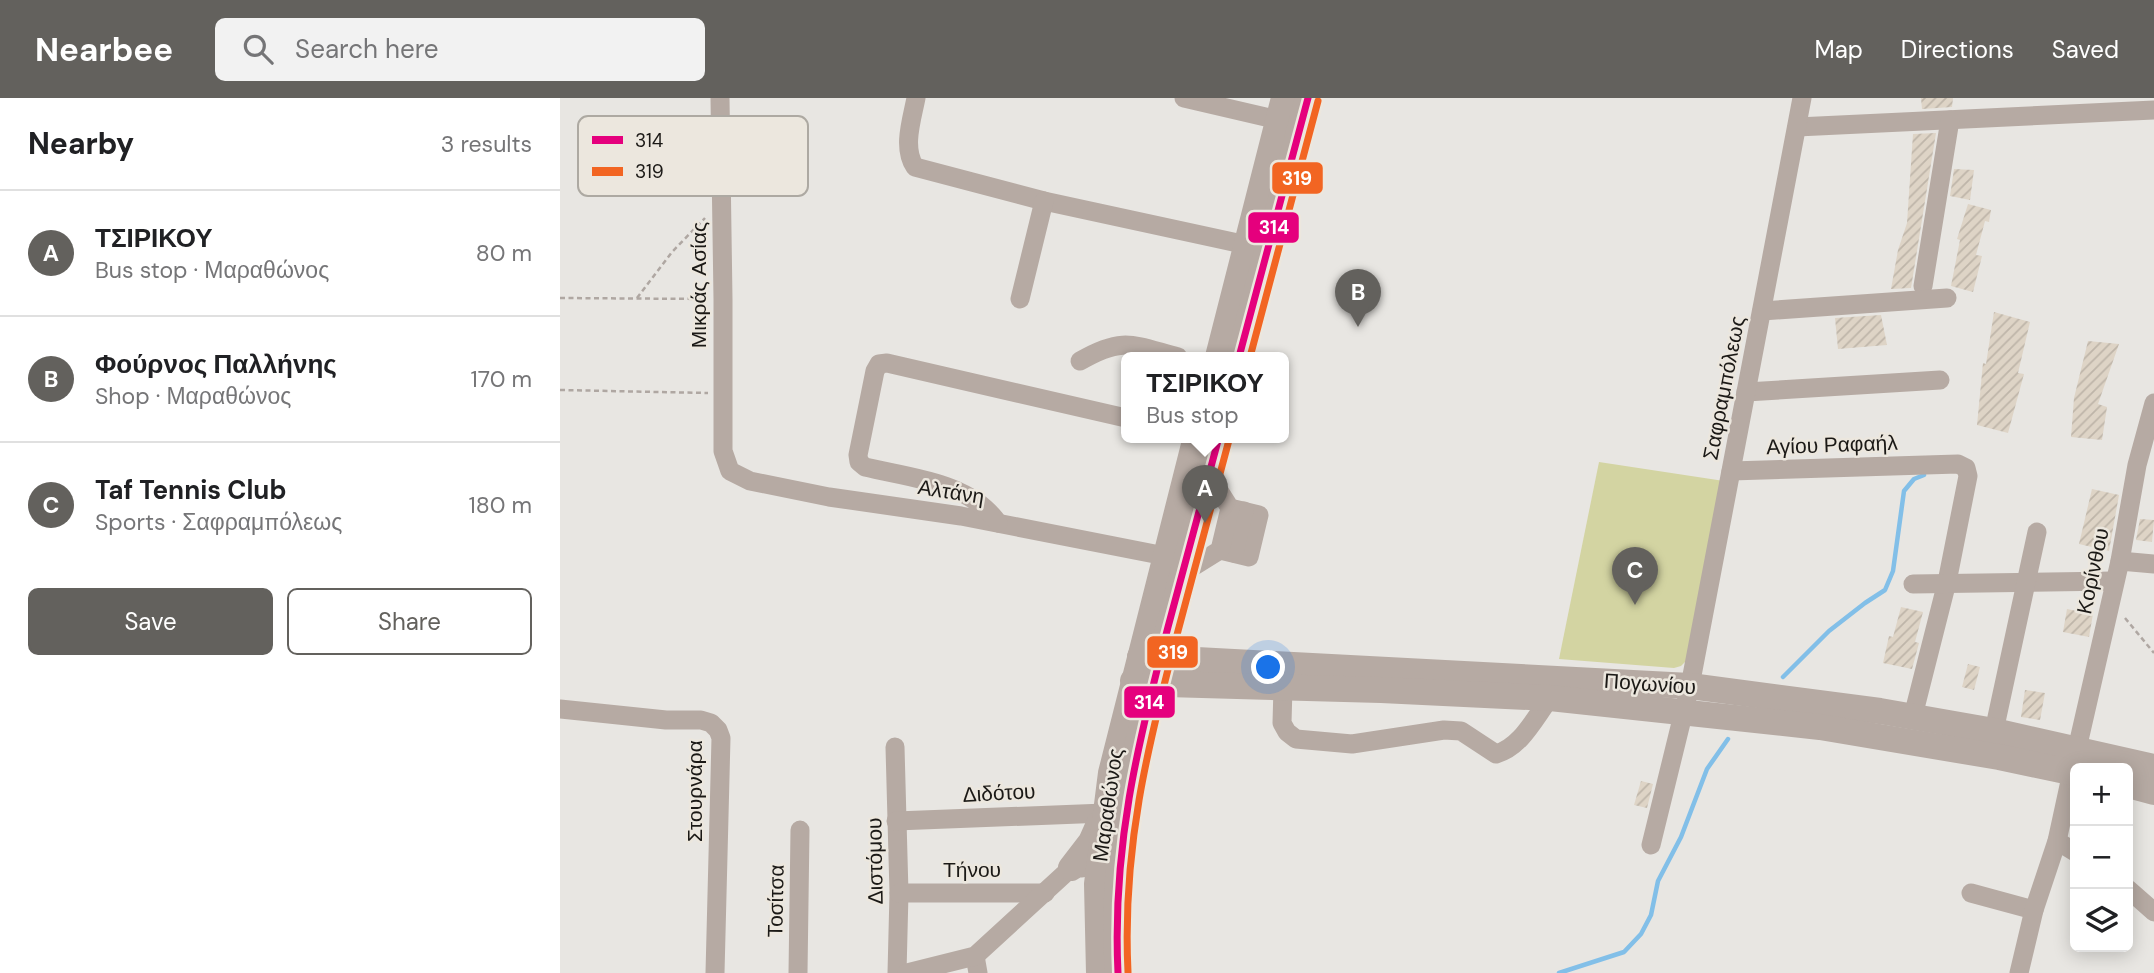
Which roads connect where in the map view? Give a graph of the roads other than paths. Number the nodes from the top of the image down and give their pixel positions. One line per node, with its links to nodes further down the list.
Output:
1 (720, 98): 8 (street, Μικράς Ασίας)
2 (916, 98): 12 (street)
3 (1184, 98): 6 (street)
4 (1308, 98): 20 (main road)
5 (1802, 98): 10 (street, Σαφραμπόλεως)
6 (1281, 109): 13 (main road)
7 (2154, 110): 9 (street)
8 (720, 116)
9 (1950, 120): 10 (street); 14 (street)
10 (1797, 127): 17 (street, Σαφραμπόλεως)
11 (722, 196): 28 (street, Μικράς Ασίας)
12 (1044, 201): 13 (street); 15 (street)
13 (1247, 246): 19 (main road)
14 (1923, 286)
15 (1020, 299)
16 (1947, 299): 17 (street)
17 (1762, 311): 23 (street, Σαφραμπόλεως)
18 (1159, 352): 21 (street)
19 (1219, 352)
20 (1240, 352)
21 (1080, 360)
22 (1941, 380): 23 (street)
23 (1746, 392): 29 (street, Σαφραμπόλεως)
24 (2154, 403): 35 (street, Κορίνθου)
25 (1121, 417): 32 (street)
26 (1195, 443): 37 (main road, Μαραθώνος)
27 (1217, 443): 30 (main road, Μαραθώνος)
28 (730, 471): 32 (street, Αλτάνη)
29 (1731, 471): 38 (street, Αγίου Ραφαήλ); 45 (street, Σαφραμπόλεως)
30 (1209, 475): 31 (street); 37 (main road, Μαραθώνος)
31 (1237, 510): 34 (street); 34 (street)
32 (998, 523): 37 (street, Αλτάνη)
33 (2038, 532): 39 (street)
34 (1227, 552): 37 (street)
35 (2120, 561): 36 (street); 41 (street, Κορίνθου)
36 (2154, 564)
37 (1174, 565): 42 (main road, Μαραθώνος); 43 (main road, Μαραθώνος)
38 (1947, 582): 39 (street); 40 (street); 50 (street)
39 (2027, 582): 41 (street); 51 (street)
40 (1913, 584)
41 (2112, 591): 55 (street, Κορίνθου)
42 (1171, 618): 43 (main road, Μαραθώνος); 44 (main road)
43 (1146, 670): 44 (main road, Πογωνίου); 52 (main road, Μαραθώνος); 62 (main road, Μαραθώνος)
44 (1204, 674): 45 (main road, Πογωνίου); 46 (main road, Πογωνίου); 52 (main road)
45 (1690, 686): 49 (street, Σαφραμπόλεως); 50 (main road, Πογωνίου)
46 (1283, 687): 47 (main road, Πογωνίου); 47 (street)
47 (1550, 698): 49 (main road, Πογωνίου)
48 (560, 709): 76 (street, Στουρνάρα)
49 (1684, 711): 56 (main road, Πογωνίου); 66 (street)
50 (1913, 716): 51 (main road, Πογωνίου)
51 (1994, 731): 54 (main road, Πογωνίου)
52 (1140, 734): 68 (main road, Μαραθώνος)
53 (895, 747): 63 (street, Διστόμου)
54 (2070, 763)
55 (2075, 763)
56 (2070, 764)
57 (2133, 766): 58 (main road, Πογωνίου)
58 (2154, 766)
59 (2070, 786): 65 (street, Κορίνθου)
60 (2133, 786): 61 (main road)
61 (2154, 792)
62 (1105, 813): 63 (street, Διδότου); 68 (main road, Μαραθώνος); 69 (main road)
63 (896, 821): 70 (street, Διστόμου)
64 (800, 830): 77 (street, Τοσίτσα)
65 (2057, 842): 67 (street); 73 (street, Κορίνθου)
66 (1651, 845)
67 (2070, 849)
68 (1108, 876): 69 (street, Τήνου); 80 (main road, Μαραθώνος); 81 (main road, Μαραθώνος)
69 (1057, 882): 70 (street, Τήνου); 75 (street)
70 (899, 892): 78 (street, Διστόμου)
71 (1971, 893): 73 (street)
72 (2133, 893): 74 (street)
73 (2034, 910): 82 (street, Κορίνθου)
74 (2154, 912)
75 (977, 964): 79 (street)
76 (715, 973)
77 (798, 973)
78 (897, 973)
79 (907, 973)
80 (1099, 973)
81 (1118, 973)
82 (2019, 973)

